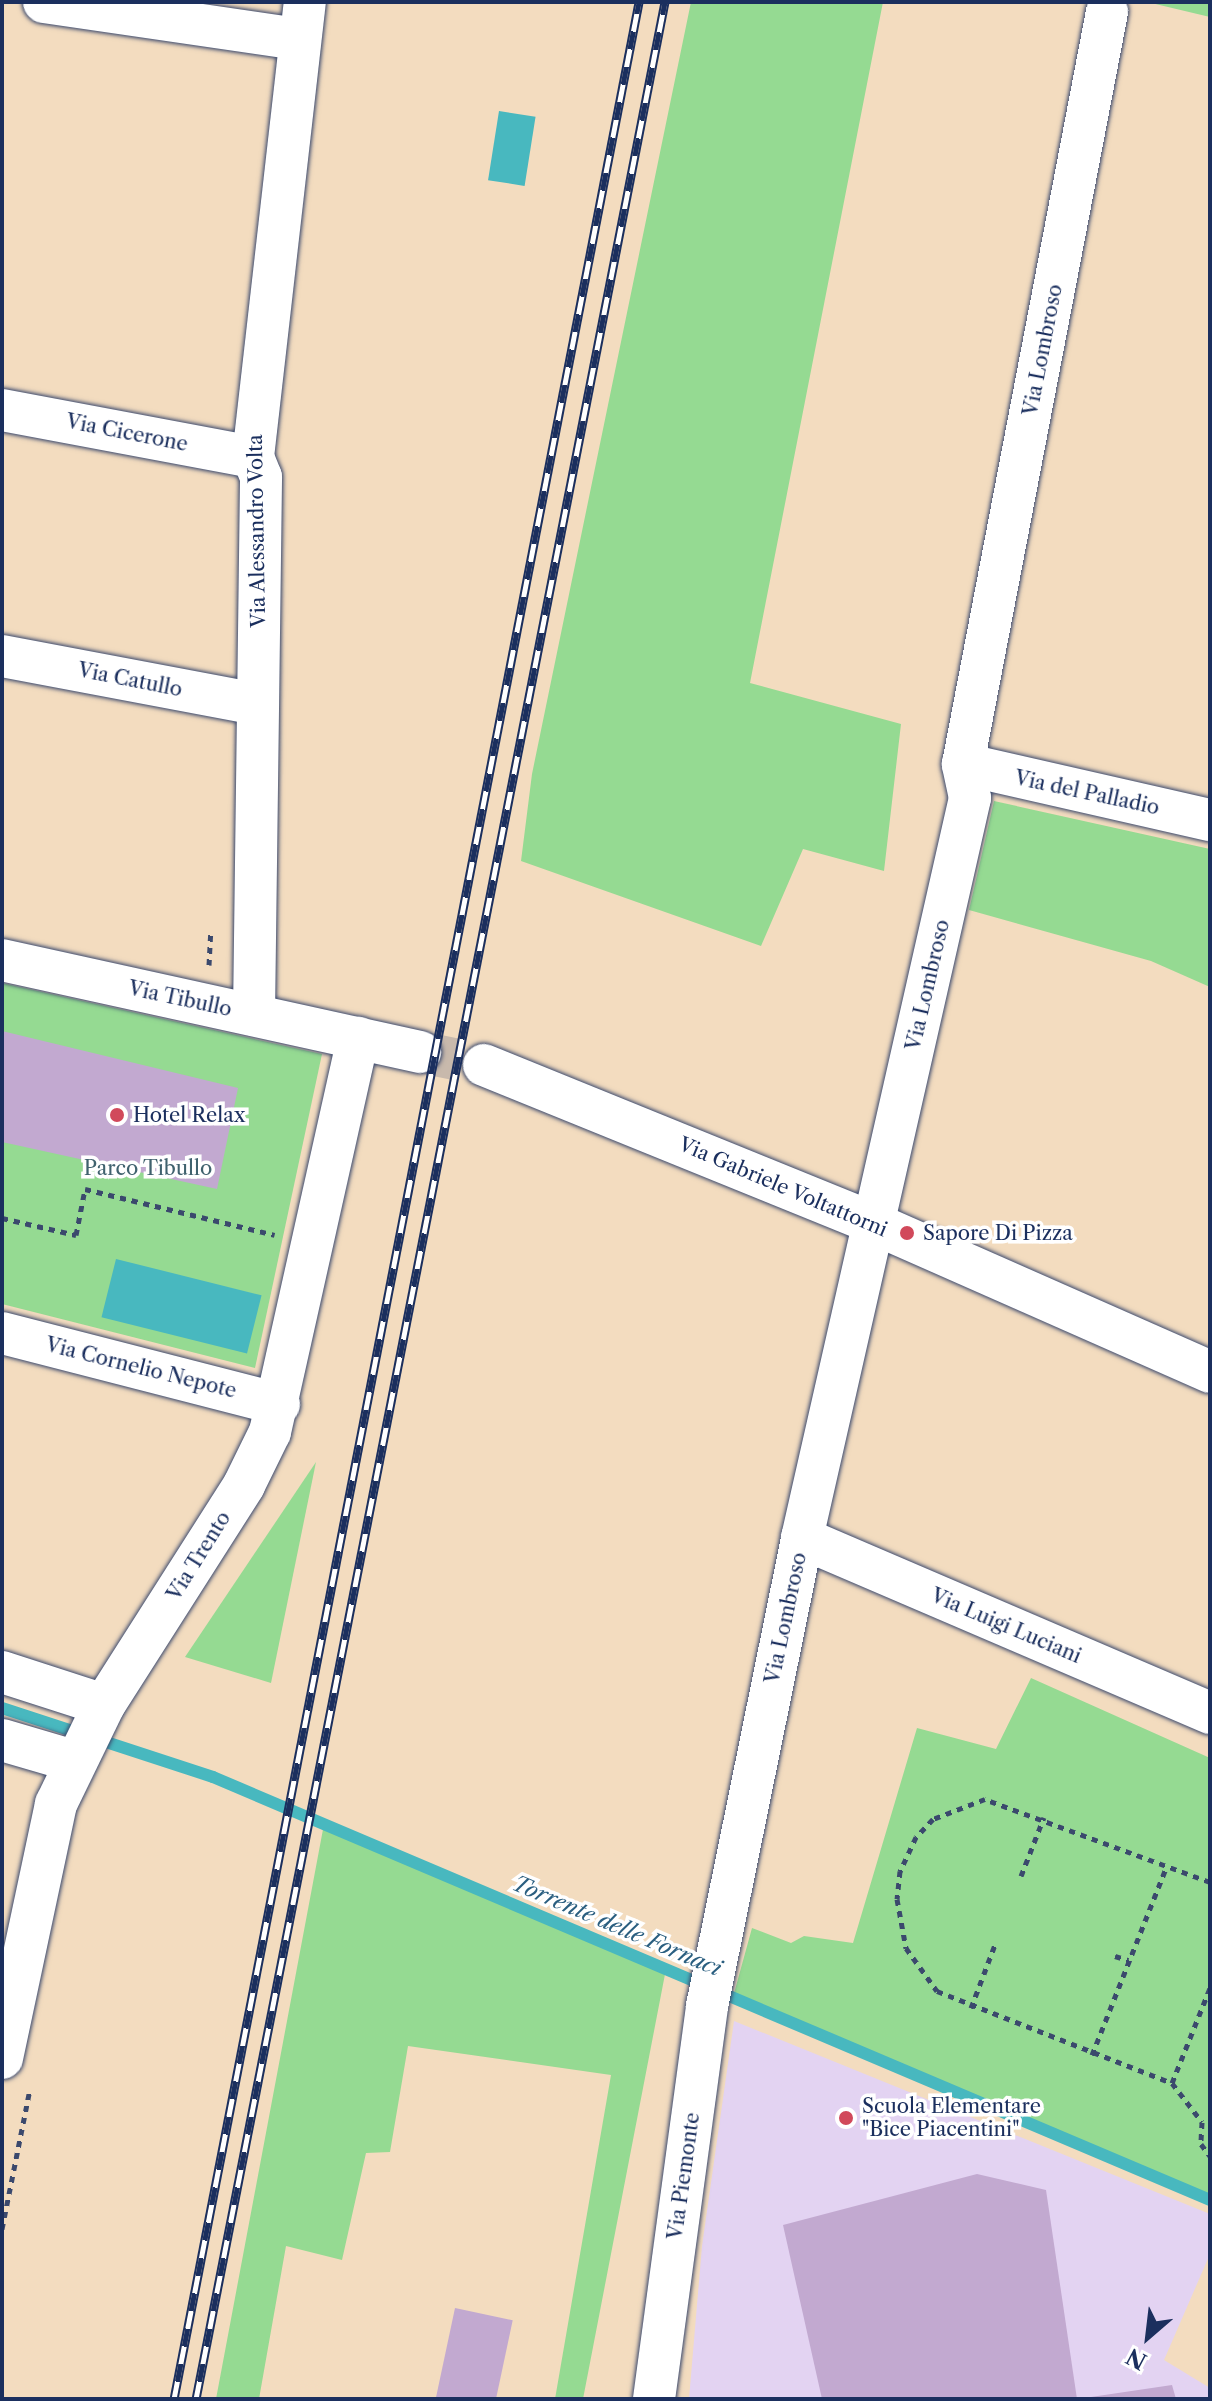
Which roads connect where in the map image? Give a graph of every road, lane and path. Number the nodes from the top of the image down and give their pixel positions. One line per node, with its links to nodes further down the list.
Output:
1 (44, 2): 3 (street)
2 (1107, 12): 8 (street, Via Lombroso)
3 (302, 20): 5 (street, Via Alessandro Volta)
4 (2, 410): 5 (street, Via Cicerone)
5 (253, 457): 7 (street, Via Alessandro Volta)
6 (2, 656): 7 (street, Via Catullo)
7 (257, 704): 13 (street, Via Alessandro Volta)
8 (963, 764): 9 (street, Via del Palladio); 18 (street, Via Lombroso)
9 (1210, 820)
10 (211, 921): 12 (path)
11 (2, 960): 13 (street, Via Tibullo)
12 (209, 966)
13 (254, 1015): 14 (street, Via Tibullo)
14 (358, 1038): 15 (street); 19 (street, Via Trento)
15 (420, 1052)
16 (484, 1065): 18 (street, Via Gabriele Voltattorni)
17 (2, 1218): 19 (path)
18 (875, 1224): 21 (street, Via Gabriele Voltattorni); 23 (street, Via Lombroso)
19 (314, 1244): 22 (street, Via Trento)
20 (2, 1333): 22 (street, Via Cornelio Nepote)
21 (1210, 1372)
22 (279, 1404): 25 (street, Via Trento)
23 (802, 1538): 26 (street, Via Luigi Luciani); 34 (street, Via Lombroso)
24 (2, 1672): 25 (street)
25 (104, 1705): 28 (street, Via Trento)
26 (1210, 1713)
27 (2, 1740): 28 (street)
28 (74, 1761): 40 (street, Via Trento)
29 (1044, 1817): 30 (path); 31 (path); 38 (path)
30 (1167, 1866): 32 (path); 36 (path)
31 (1021, 1876)
32 (1210, 1882)
33 (996, 1942): 38 (path)
34 (717, 1954): 43 (street, Via Piemonte)
35 (1115, 1956): 36 (path)
36 (1128, 1960): 39 (path)
37 (1210, 1988): 41 (path)
38 (971, 2008): 39 (path)
39 (1092, 2055): 41 (path)
40 (2, 2058)
41 (1172, 2083): 42 (path)
42 (1210, 2156)
43 (654, 2399)

